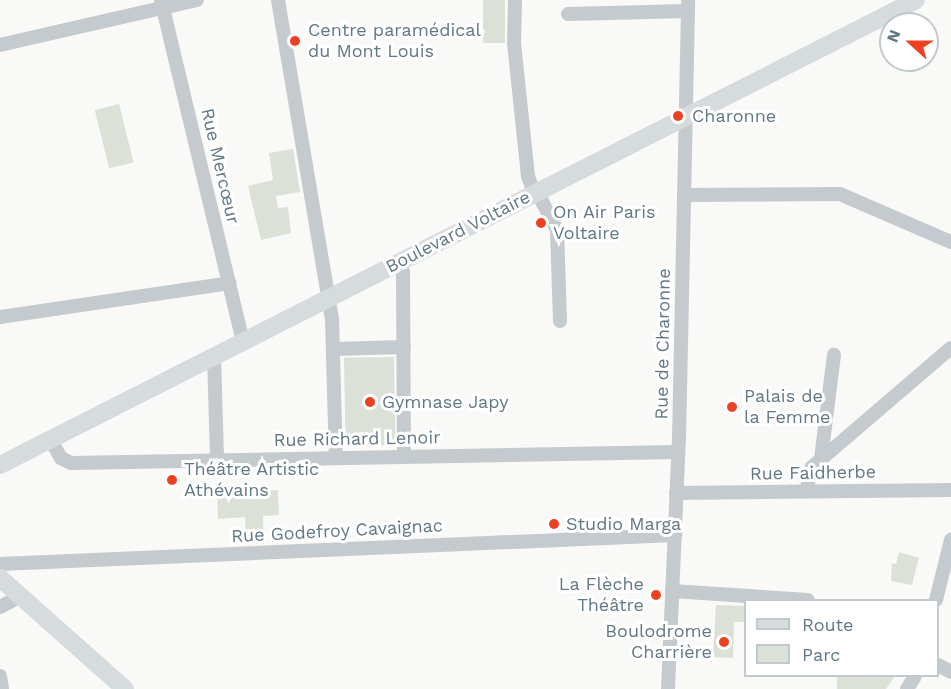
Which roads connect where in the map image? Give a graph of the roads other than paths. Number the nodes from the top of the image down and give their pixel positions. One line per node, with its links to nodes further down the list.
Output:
1 (197, 0): 5 (street)
2 (278, 0): 15 (street)
3 (515, 0): 10 (street)
4 (916, 0): 9 (main road, Boulevard Voltaire)
5 (162, 4): 8 (street); 14 (street, Rue Mercœur)
6 (688, 5): 7 (street); 9 (street, Rue de Charonne)
7 (568, 14)
8 (0, 45)
9 (685, 117): 10 (main road, Boulevard Voltaire); 11 (street, Rue de Charonne)
10 (535, 193): 13 (main road, Boulevard Voltaire); 17 (street)
11 (684, 195): 12 (street); 25 (street, Rue de Charonne)
12 (951, 242)
13 (399, 262): 15 (main road, Boulevard Voltaire); 19 (street)
14 (229, 283): 16 (street); 18 (street, Rue Mercœur)
15 (328, 298): 18 (main road, Boulevard Voltaire); 21 (street)
16 (0, 317)
17 (560, 321)
18 (243, 341): 23 (main road, Boulevard Voltaire)
19 (404, 346): 21 (street); 26 (street)
20 (951, 348): 28 (street)
21 (333, 349): 27 (street)
22 (834, 355): 28 (street)
23 (214, 356): 24 (main road, Boulevard Voltaire); 29 (street)
24 (50, 439): 29 (street, Rue Richard Lenoir); 30 (main road, Boulevard Voltaire)
25 (678, 452): 26 (street, Rue Richard Lenoir); 33 (street, Rue de Charonne)
26 (404, 457): 27 (street, Rue Richard Lenoir)
27 (336, 458): 29 (street, Rue Richard Lenoir)
28 (821, 459): 32 (street)
29 (217, 460)
30 (0, 465)
31 (951, 489): 32 (street, Rue Faidherbe)
32 (806, 491): 33 (street, Rue Faidherbe)
33 (676, 493): 34 (street, Rue de Charonne)
34 (675, 535): 36 (street, Rue Godefroy Cavaignac); 38 (street, Rue de Charonne)
35 (951, 540): 41 (street)
36 (0, 564)
37 (0, 578): 39 (main road)
38 (672, 591): 40 (street); 46 (street, Rue de Charonne)
39 (21, 596): 42 (street); 45 (main road)
40 (793, 599)
41 (936, 599)
42 (0, 607)
43 (0, 676): 44 (street)
44 (2, 689)
45 (125, 689)
46 (668, 689)

